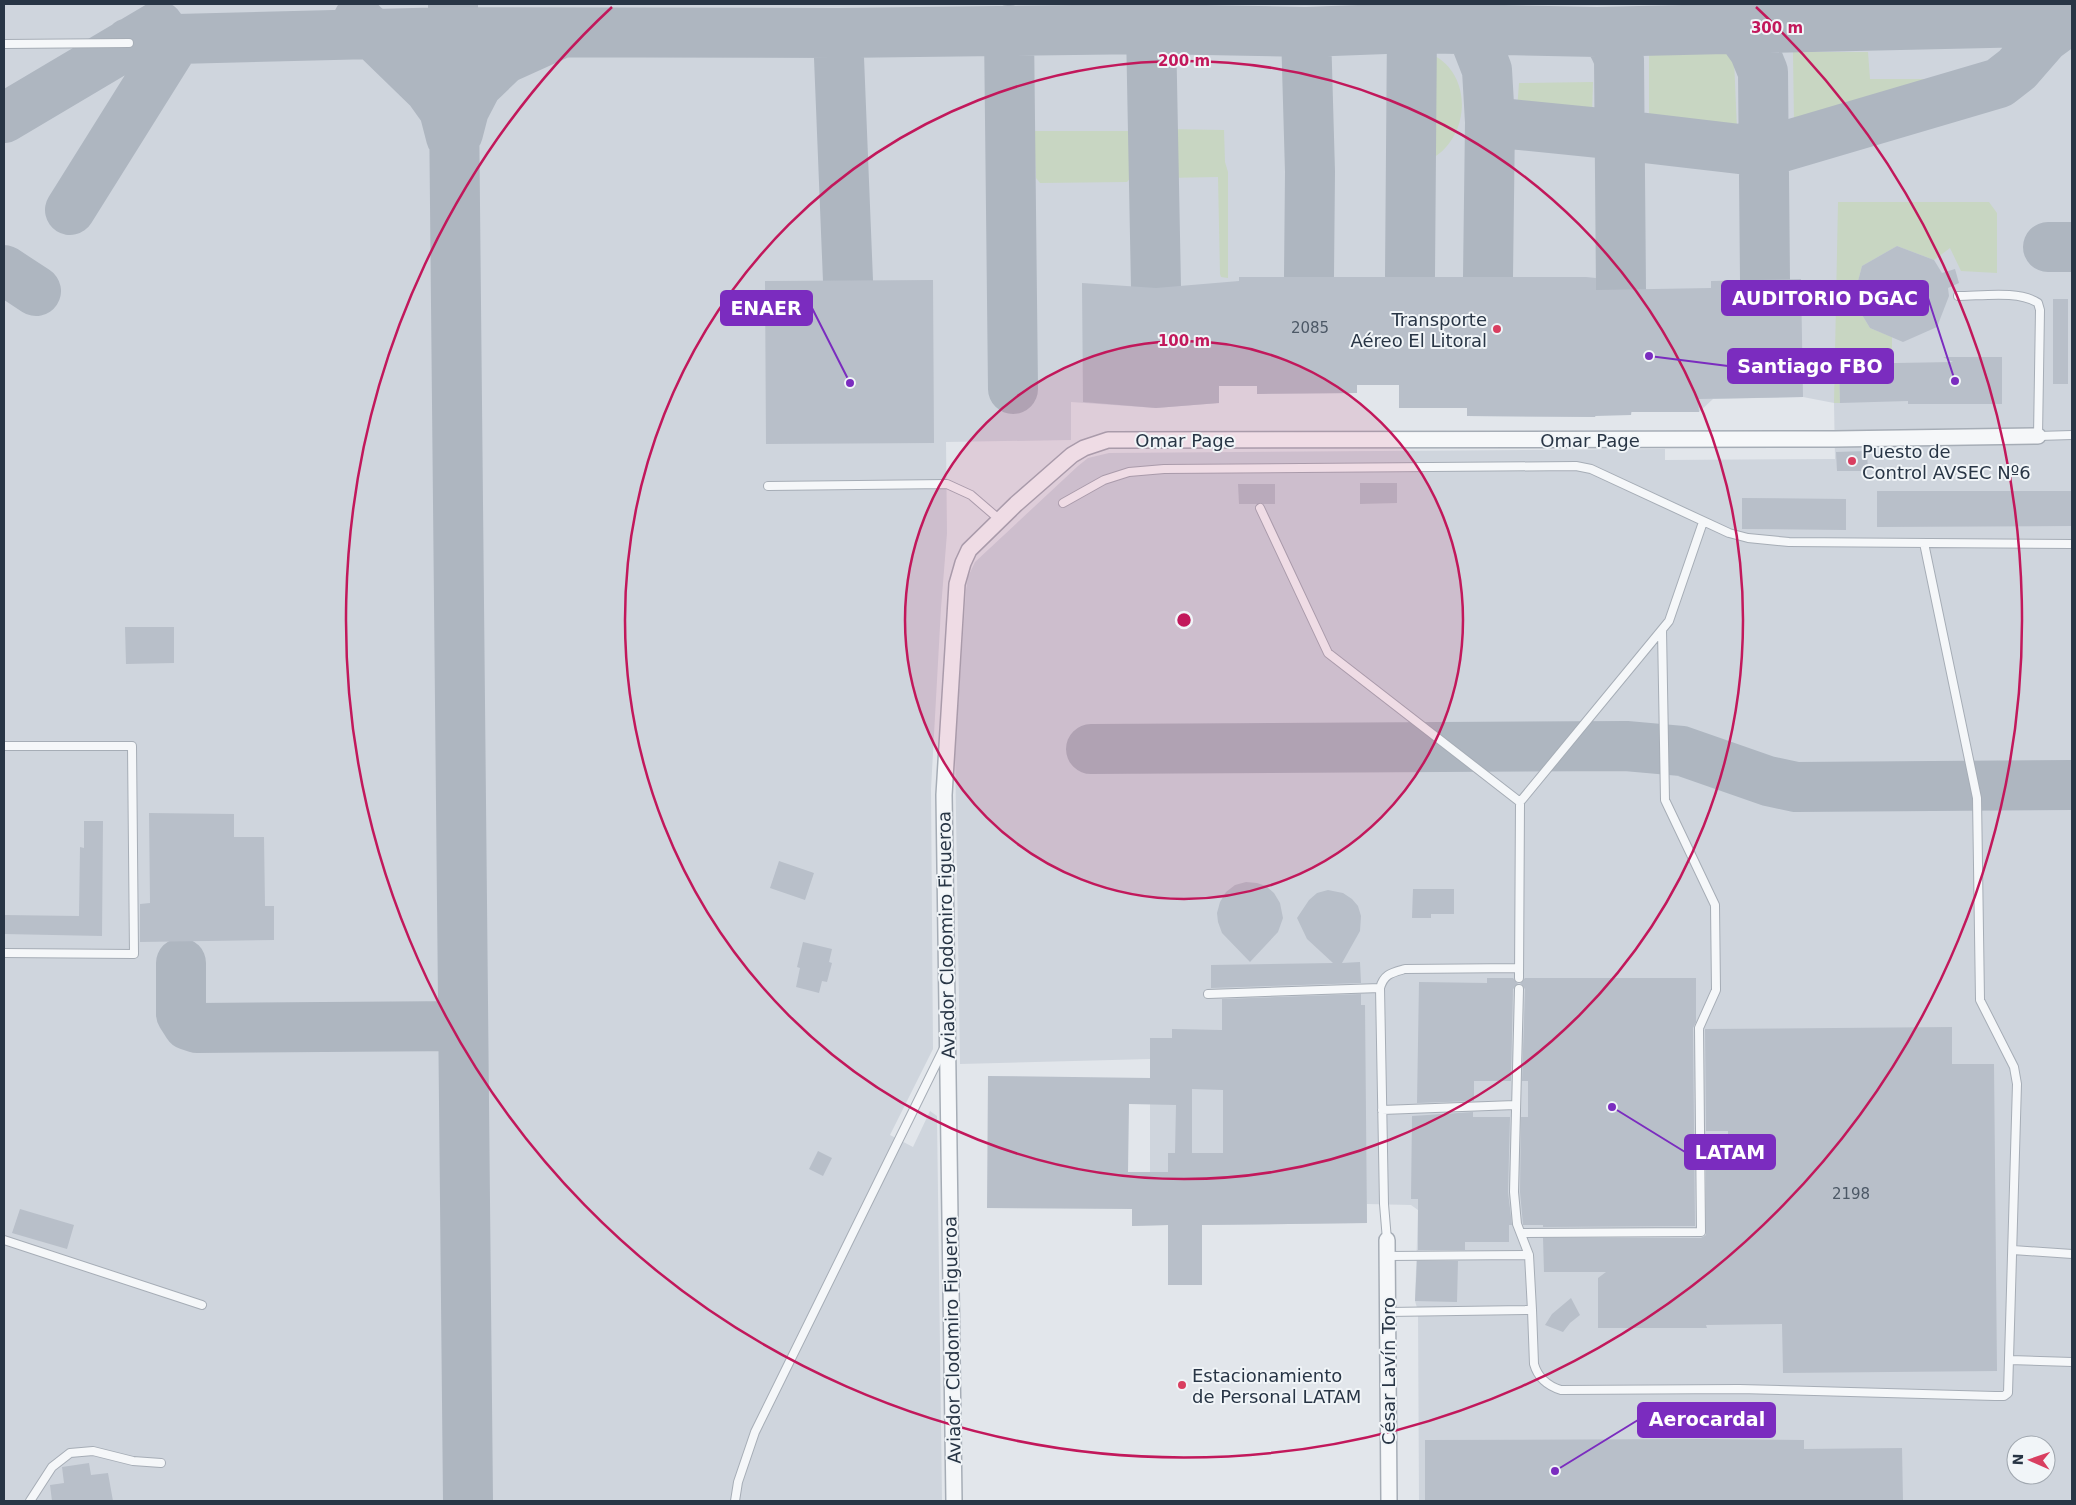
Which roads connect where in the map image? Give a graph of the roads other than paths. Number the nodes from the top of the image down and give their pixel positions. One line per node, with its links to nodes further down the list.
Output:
1 (129, 43): 2 (lane)
2 (4, 44)
3 (1958, 296): 5 (lane)
4 (2072, 435): 5 (lane, Omar Page)
5 (2038, 436): 6 (street, Omar Page)
6 (1108, 440): 10 (street, Aviador Clodomiro Figueroa)
7 (768, 486): 10 (lane)
8 (1063, 503): 11 (lane)
9 (1260, 508): 16 (lane)
10 (1000, 520): 23 (street, Aviador Clodomiro Figueroa)
11 (1703, 522): 12 (lane); 14 (lane)
12 (1924, 544): 13 (lane); 29 (lane)
13 (2072, 544)
14 (1662, 630): 16 (lane); 26 (lane)
15 (4, 746): 17 (lane)
16 (1520, 802): 18 (lane)
17 (4, 953)
18 (1520, 968): 19 (lane); 20 (lane)
19 (1519, 978)
20 (1380, 988): 22 (lane); 25 (lane)
21 (1519, 989): 24 (lane)
22 (1208, 994)
23 (948, 1040): 40 (lane); 41 (street, Aviador Clodomiro Figueroa)
24 (1515, 1104): 25 (lane); 26 (lane)
25 (1382, 1110): 28 (lane)
26 (1521, 1233): 31 (lane)
27 (4, 1240): 33 (lane)
28 (1387, 1240): 32 (street, César Lavín Toro)
29 (2013, 1250): 30 (lane); 36 (lane)
30 (2072, 1254)
31 (1529, 1255): 32 (lane); 34 (lane)
32 (1387, 1256): 35 (street, César Lavín Toro)
33 (202, 1305)
34 (1532, 1310): 35 (lane); 36 (lane)
35 (1388, 1312): 42 (street, César Lavín Toro)
36 (2010, 1360): 37 (lane)
37 (2072, 1362)
38 (161, 1463): 39 (lane)
39 (30, 1501)
40 (736, 1501)
41 (954, 1501)
42 (1389, 1501)

